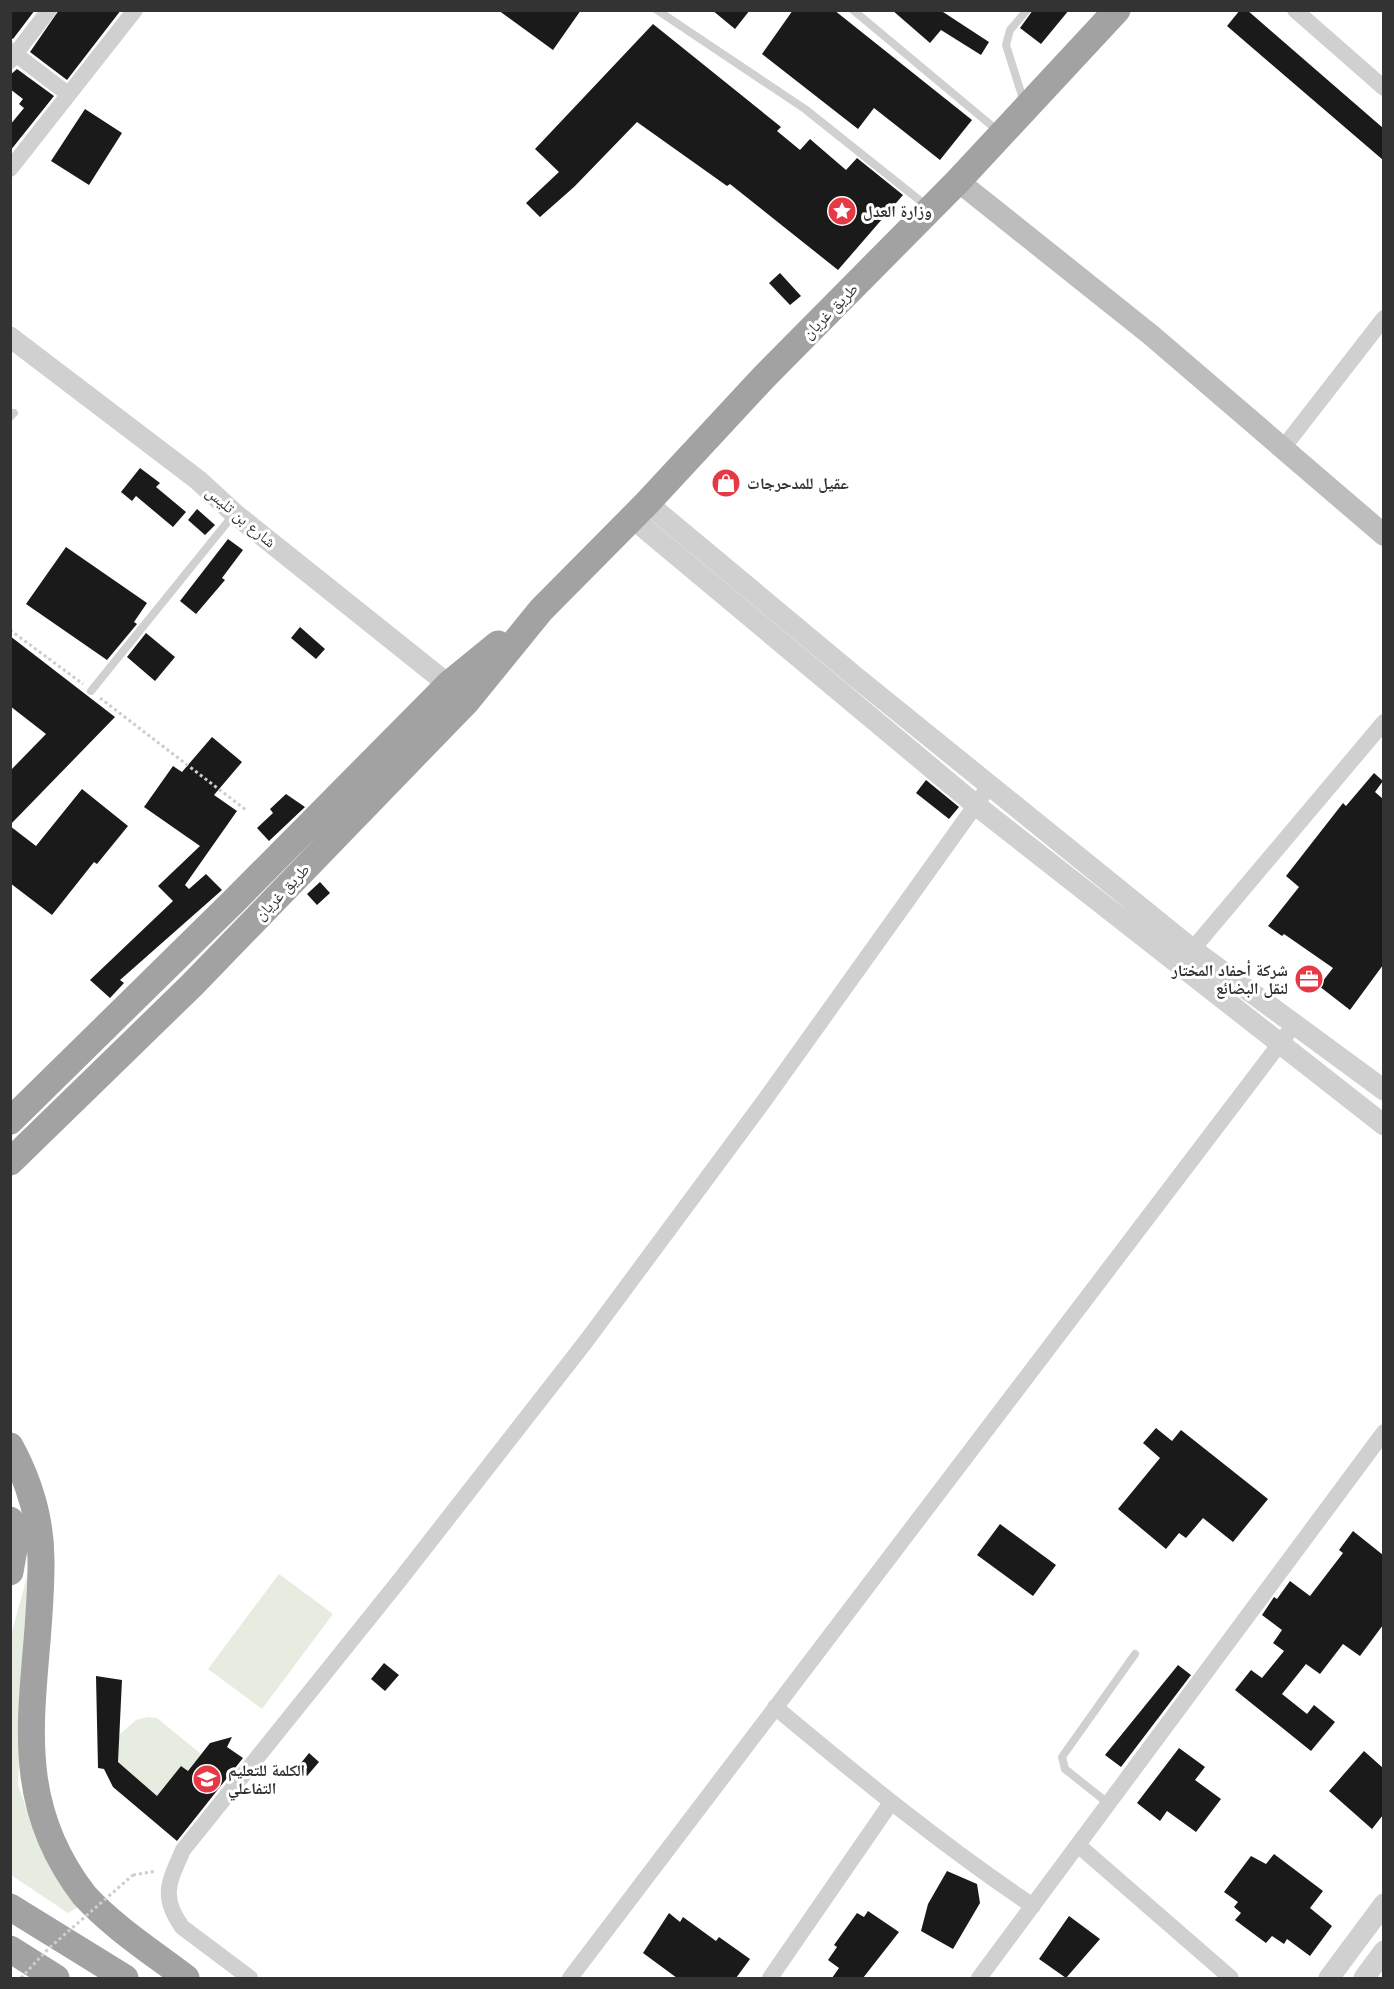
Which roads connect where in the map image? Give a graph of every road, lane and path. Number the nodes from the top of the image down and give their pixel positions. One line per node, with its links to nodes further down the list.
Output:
1 (49, 10): 8 (street)
2 (135, 10): 10 (street)
3 (657, 10): 15 (lane)
4 (853, 10): 12 (lane)
5 (1027, 10): 11 (lane)
6 (1295, 10): 9 (street)
7 (1113, 11): 11 (highway, طريق غريان)
8 (12, 55): 10 (street)
9 (1383, 88)
10 (68, 94): 13 (street)
11 (1026, 107): 12 (highway, طريق غريان)
12 (1002, 134): 14 (highway, طريق غريان)
13 (10, 169)
14 (958, 181): 15 (highway, طريق غريان); 18 (main road)
15 (930, 209): 19 (highway, طريق غريان)
16 (1383, 318): 18 (street)
17 (10, 337): 20 (street, شارع بن تليس)
18 (1283, 448): 21 (main road)
19 (640, 510): 24 (highway, طريق غريان); 26 (street); 27 (street)
20 (235, 514): 23 (lane); 24 (street, شارع بن تليس)
21 (1383, 535)
22 (10, 630): 23 (path)
23 (91, 691): 28 (path)
24 (458, 692): 33 (highway, طريق غريان); 35 (highway, طريق غريان)
25 (1383, 722): 29 (street)
26 (990, 785): 27 (street); 29 (street)
27 (977, 806): 29 (street); 55 (street)
28 (246, 810)
29 (1186, 957): 30 (street); 31 (street)
30 (1294, 1025): 31 (street); 32 (street)
31 (1280, 1045): 34 (street); 41 (street)
32 (1383, 1090)
33 (10, 1120)
34 (1383, 1125)
35 (10, 1162)
36 (1383, 1432): 43 (street)
37 (10, 1446): 54 (highway)
38 (10, 1520): 39 (highway)
39 (10, 1572)
40 (1135, 1654): 43 (lane)
41 (775, 1707): 42 (street); 56 (street)
42 (890, 1804): 47 (street); 57 (street)
43 (1108, 1804): 44 (street)
44 (1078, 1845): 47 (street); 59 (street)
45 (133, 1875): 51 (path, bridge)
46 (1383, 1904): 60 (street)
47 (1033, 1906): 58 (street)
48 (10, 1907): 53 (highway)
49 (10, 1949): 52 (highway)
50 (1383, 1951): 61 (street)
51 (21, 1978)
52 (56, 1978)
53 (125, 1978)
54 (186, 1978)
55 (250, 1978)
56 (570, 1978)
57 (770, 1978)
58 (980, 1978)
59 (1231, 1978)
60 (1329, 1978)
61 (1364, 1978)

